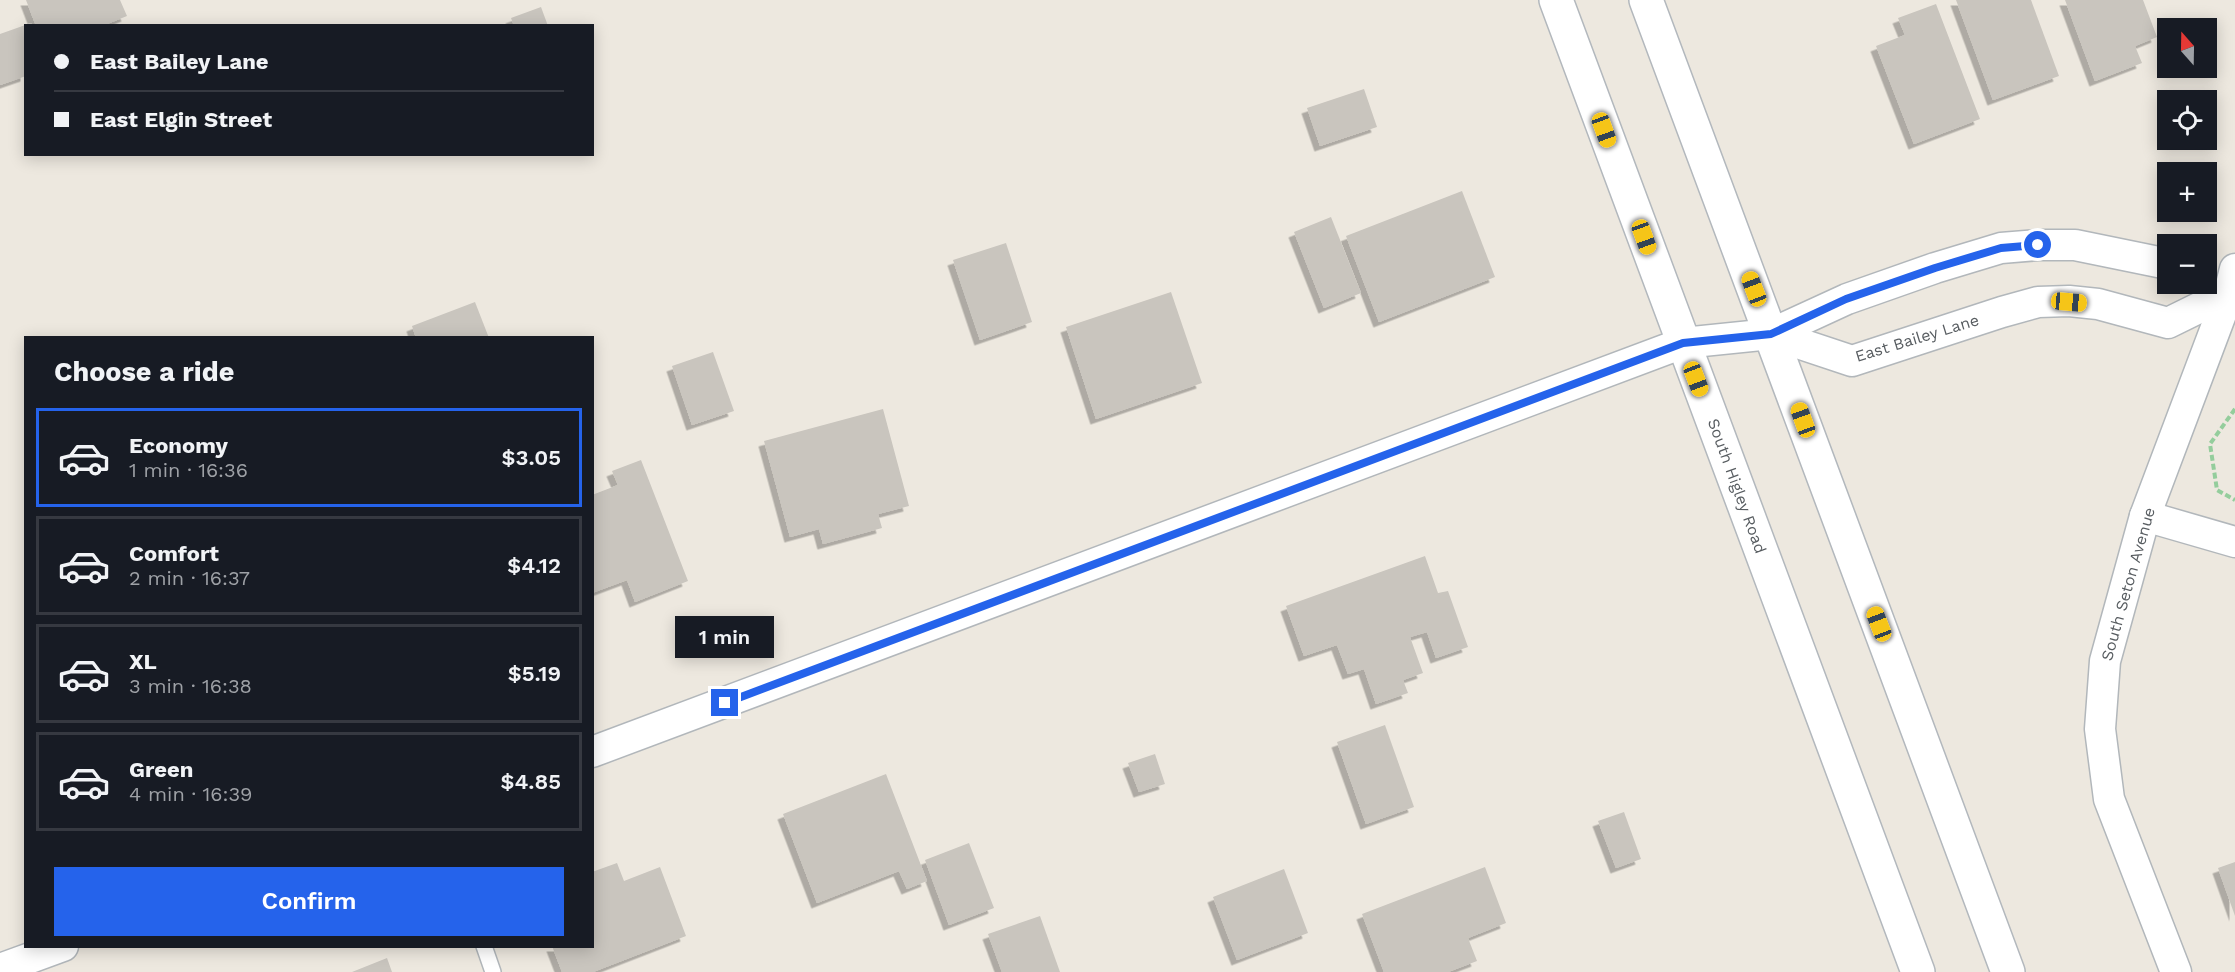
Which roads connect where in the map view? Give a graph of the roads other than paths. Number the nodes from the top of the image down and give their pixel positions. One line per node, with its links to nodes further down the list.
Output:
1 (1556, 0): 6 (main road, South Higley Road)
2 (1646, 0): 5 (main road)
3 (2157, 262): 5 (street)
4 (2224, 281): 5 (street, East Bailey Lane); 7 (street, South Seton Avenue)
5 (1771, 334): 6 (street); 15 (main road)
6 (1683, 343): 9 (street); 14 (main road, South Higley Road)
7 (2145, 516): 8 (street); 16 (street, South Seton Avenue)
8 (2235, 542)
9 (594, 751)
10 (58, 948): 12 (street)
11 (485, 948): 13 (lane)
12 (0, 969)
13 (493, 972)
14 (1918, 972)
15 (2008, 972)
16 (2176, 972)

